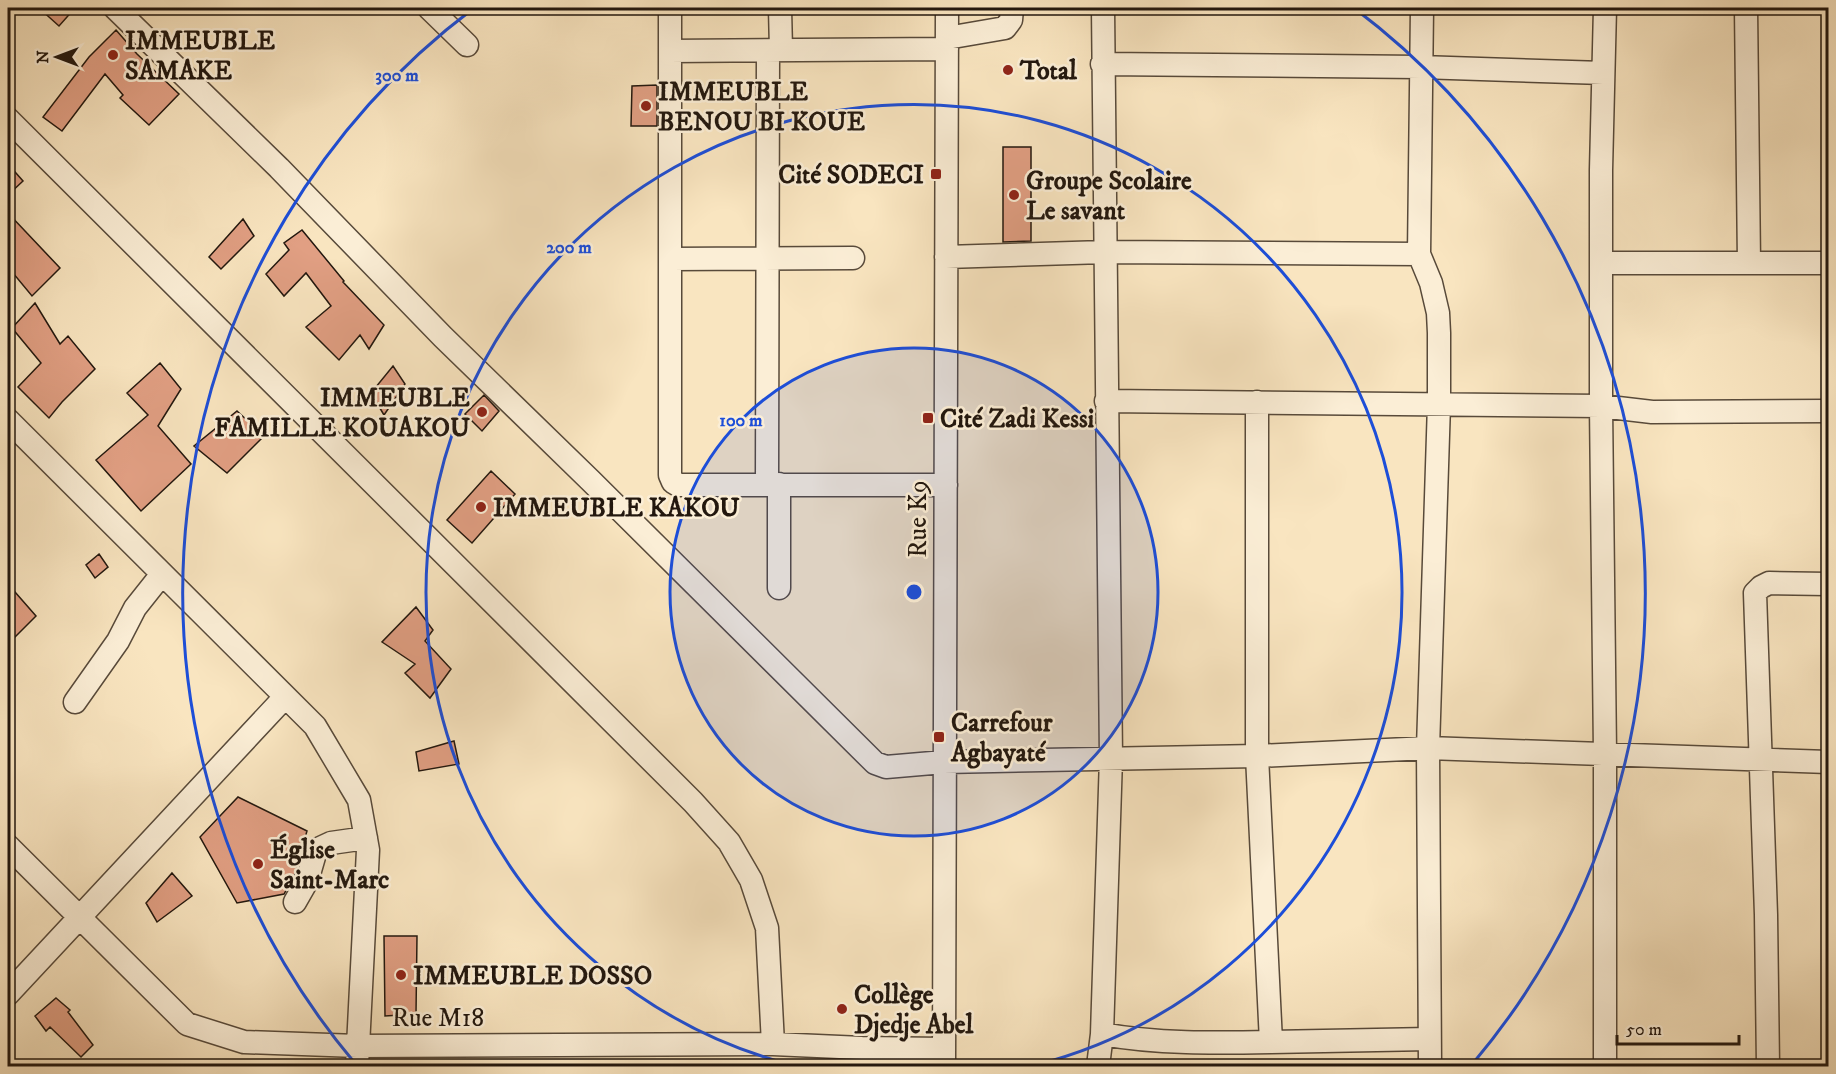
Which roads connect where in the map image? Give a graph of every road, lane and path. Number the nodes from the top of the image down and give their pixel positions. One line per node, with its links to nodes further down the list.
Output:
1 (115, 8): 46 (street)
2 (429, 8): 12 (street)
3 (670, 8): 13 (street)
4 (780, 8): 14 (street)
5 (946, 8): 11 (street, Rue K9)
6 (1012, 8): 11 (street)
7 (1103, 8): 15 (street)
8 (1422, 8): 16 (street)
9 (1605, 8): 17 (street)
10 (1746, 8): 25 (street)
11 (947, 44): 14 (street); 22 (street, Rue K9)
12 (467, 45)
13 (670, 51): 14 (street); 24 (street)
14 (774, 51): 21 (street)
15 (1102, 64): 16 (street); 19 (street)
16 (1420, 67): 17 (street); 20 (street)
17 (1603, 73): 27 (street)
18 (8, 119): 56 (street)
19 (1104, 252): 20 (street); 22 (street); 28 (street)
20 (1419, 254): 30 (street)
21 (768, 257): 23 (street); 24 (street); 34 (street)
22 (946, 257): 35 (street, Rue K9)
23 (854, 258)
24 (670, 259): 34 (street)
25 (1749, 262): 26 (street); 27 (street)
26 (1828, 262)
27 (1601, 263): 31 (street)
28 (1106, 401): 29 (street); 44 (street)
29 (1257, 402): 30 (street); 43 (street)
30 (1439, 404): 31 (street); 41 (street)
31 (1601, 406): 32 (street); 42 (street)
32 (1828, 411)
33 (10, 428): 36 (street)
34 (773, 484): 35 (street); 38 (street)
35 (946, 485): 46 (street, Rue K9)
36 (162, 574): 39 (street); 40 (street)
37 (1828, 584): 45 (street)
38 (779, 588)
39 (285, 697): 48 (street); 51 (street)
40 (75, 702)
41 (1428, 748): 42 (street); 43 (street); 54 (street)
42 (1605, 753): 45 (street); 61 (street)
43 (1257, 756): 44 (street); 55 (street)
44 (1112, 758): 46 (street); 53 (street)
45 (1761, 761): 47 (street); 62 (street)
46 (944, 762): 58 (street, Rue K9)
47 (1828, 762)
48 (366, 838): 50 (street); 57 (street)
49 (8, 846): 51 (street, Rue M18)
50 (295, 903)
51 (78, 916): 52 (street); 57 (street, Rue M18)
52 (8, 994)
53 (1102, 1034): 55 (street); 59 (street)
54 (1429, 1039): 55 (street); 60 (street)
55 (1271, 1042)
56 (773, 1044): 57 (street, Rue M18); 58 (street, Rue M18)
57 (357, 1056)
58 (944, 1058)
59 (1098, 1066)
60 (1430, 1066)
61 (1605, 1066)
62 (1768, 1066)

